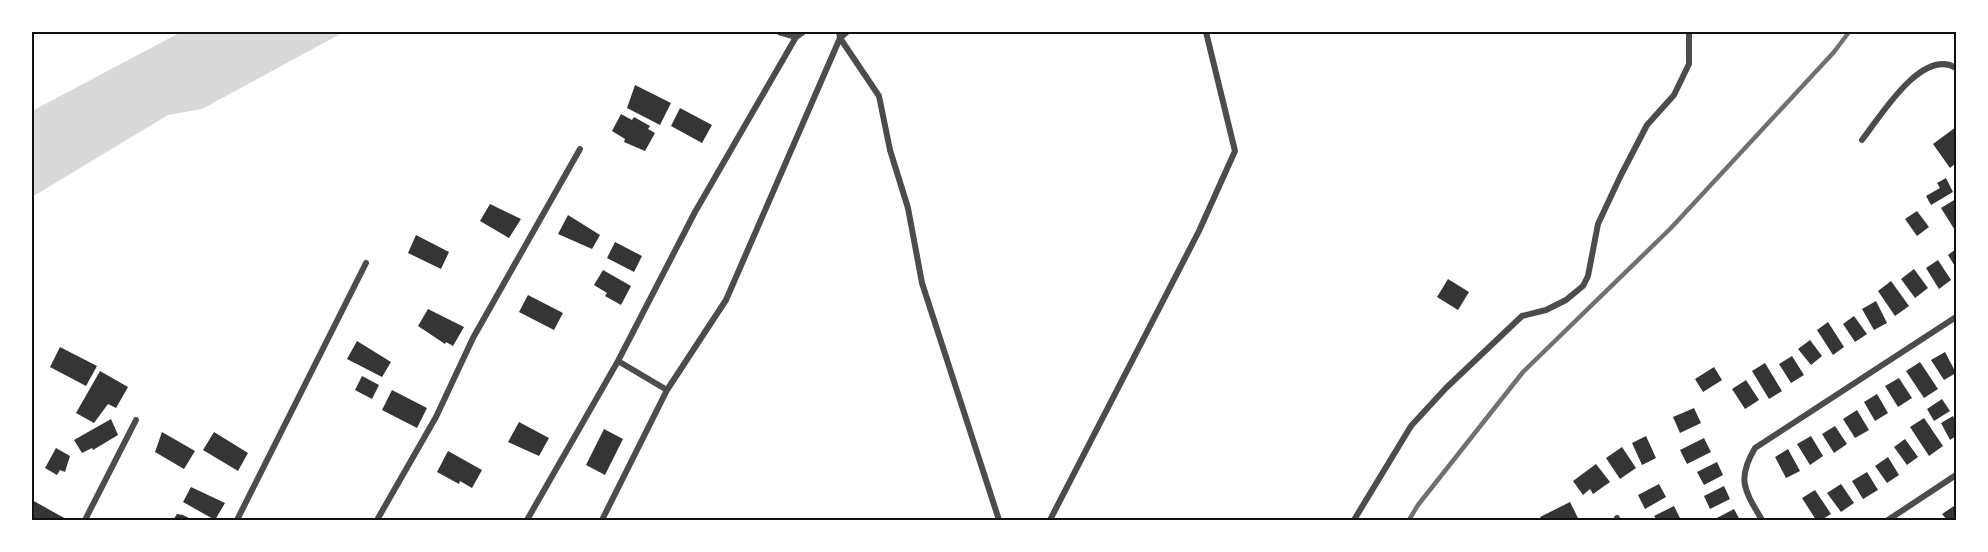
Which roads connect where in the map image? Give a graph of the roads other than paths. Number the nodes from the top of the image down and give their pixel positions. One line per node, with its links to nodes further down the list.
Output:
1 (779, 32): 7 (street)
2 (803, 32): 7 (street)
3 (847, 32): 6 (street)
4 (1206, 32): 23 (street)
5 (1689, 32): 24 (street)
6 (840, 35): 14 (street); 22 (street)
7 (796, 38): 13 (street)
8 (1956, 68): 9 (street)
9 (1862, 140)
10 (580, 149): 19 (street)
11 (366, 263): 18 (street)
12 (1956, 317): 25 (street)
13 (618, 362): 14 (street); 20 (street)
14 (667, 390): 21 (street)
15 (136, 420): 17 (street)
16 (1956, 475): 26 (street)
17 (85, 520)
18 (237, 520)
19 (377, 520)
20 (527, 520)
21 (602, 520)
22 (999, 520)
23 (1050, 520)
24 (1354, 520)
25 (1762, 520)
26 (1888, 520)

